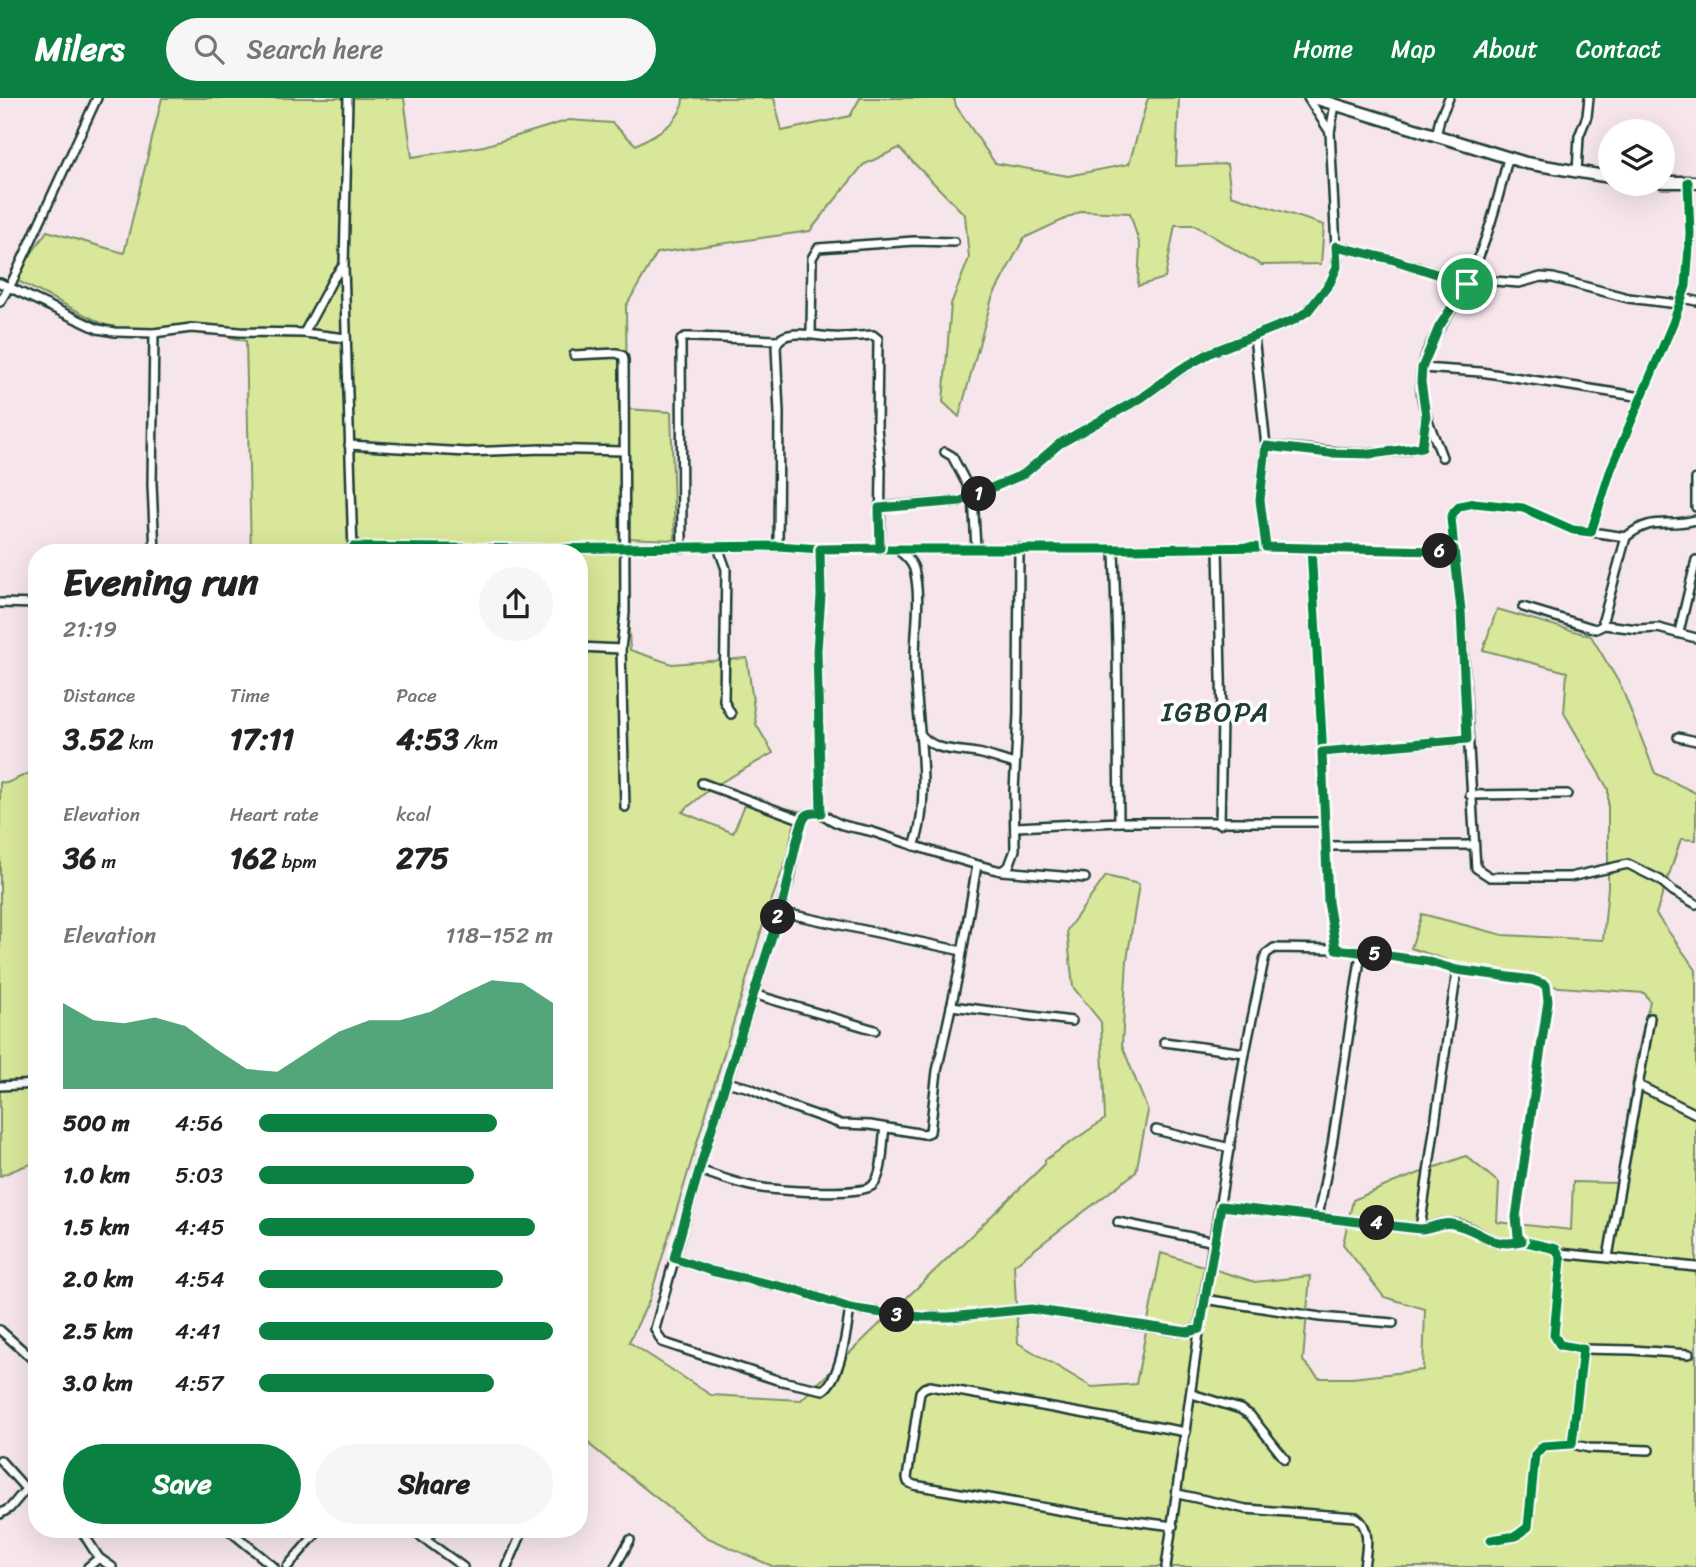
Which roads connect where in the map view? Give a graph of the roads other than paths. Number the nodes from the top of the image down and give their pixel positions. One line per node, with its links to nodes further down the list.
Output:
1 (97, 98): 19 (street)
2 (348, 98): 15 (street)
3 (1311, 98): 6 (street); 7 (street)
4 (1449, 98): 8 (street)
5 (1589, 98): 10 (street)
6 (1335, 105): 7 (street); 8 (street)
7 (1330, 132): 14 (street)
8 (1436, 137): 9 (street)
9 (1508, 158): 10 (street); 16 (street)
10 (1577, 173): 11 (street)
11 (1598, 176)
12 (1692, 182): 21 (street)
13 (954, 242): 24 (street)
14 (1336, 246): 16 (street); 29 (street)
15 (344, 266): 18 (street); 20 (street)
16 (1468, 281): 21 (street); 33 (street)
17 (0, 284): 19 (street)
18 (330, 286): 20 (street); 25 (street)
19 (9, 287): 23 (street); 26 (street)
20 (344, 287): 30 (street)
21 (1680, 301): 22 (street); 34 (street)
22 (1696, 301)
23 (0, 302)
24 (809, 314): 27 (street); 28 (street)
25 (304, 332): 26 (street); 30 (street)
26 (154, 333): 48 (street)
27 (811, 334): 28 (street); 44 (street)
28 (794, 335): 31 (street)
29 (1254, 335): 37 (street); 42 (street)
30 (346, 338): 36 (street)
31 (777, 341): 50 (street); 55 (street)
32 (574, 355): 38 (street)
33 (1422, 368): 34 (street); 35 (street)
34 (1642, 397): 46 (street)
35 (1426, 416): 37 (street); 40 (street)
36 (349, 446): 38 (street); 49 (street)
37 (1266, 446): 52 (street)
38 (623, 451): 54 (street)
39 (945, 452): 42 (street)
40 (1442, 457)
41 (1696, 479): 43 (street)
42 (973, 496): 44 (street); 58 (street)
43 (1696, 507)
44 (879, 508): 56 (street)
45 (1696, 520): 47 (street)
46 (1591, 532): 47 (street); 65 (street)
47 (1626, 537): 71 (street)
48 (155, 544)
49 (353, 544)
50 (778, 546): 51 (street); 61 (street)
51 (718, 547): 55 (street); 76 (street)
52 (1266, 547): 60 (street); 64 (street)
53 (588, 548): 54 (street)
54 (624, 548): 55 (street); 75 (street)
55 (682, 548)
56 (880, 548): 57 (street); 61 (street)
57 (897, 548): 62 (street); 67 (street)
58 (976, 548): 59 (street); 62 (street)
59 (1018, 548): 63 (street); 82 (street)
60 (1311, 548): 65 (street); 81 (street)
61 (820, 549): 87 (street)
62 (918, 549): 67 (street)
63 (1114, 549): 64 (street); 89 (street)
64 (1218, 549): 91 (street)
65 (1454, 549): 79 (street)
66 (1696, 560): 72 (street)
67 (913, 566): 77 (street)
68 (0, 603): 69 (street)
69 (28, 604)
70 (1523, 607): 71 (street)
71 (1604, 625): 72 (street)
72 (1678, 632): 73 (street)
73 (1696, 638)
74 (588, 647): 75 (street)
75 (621, 649): 86 (street)
76 (731, 714)
77 (919, 732): 82 (street); 94 (street)
78 (1678, 737): 80 (street)
79 (1467, 739): 81 (street); 85 (street)
80 (1696, 741)
81 (1322, 752): 90 (street)
82 (1015, 764): 92 (street)
83 (702, 783): 88 (street)
84 (1567, 794): 85 (street)
85 (1471, 795): 93 (street)
86 (625, 807)
87 (821, 813): 88 (street); 94 (street)
88 (803, 820): 100 (street)
89 (1119, 822): 91 (street); 92 (street)
90 (1324, 822): 91 (street); 95 (street)
91 (1220, 824)
92 (1016, 827): 97 (street)
93 (1474, 845): 95 (street); 99 (street)
94 (914, 846): 96 (street)
95 (1326, 846): 101 (street)
96 (977, 865): 97 (street); 102 (street)
97 (1002, 870): 98 (street)
98 (1085, 878)
99 (1696, 905)
100 (780, 912): 102 (street); 105 (street)
101 (1336, 949): 103 (street); 111 (street)
102 (962, 951): 106 (street)
103 (1360, 953): 104 (street); 122 (street)
104 (1457, 970): 124 (street); 125 (street)
105 (753, 994): 109 (street); 112 (street)
106 (951, 1006): 108 (street); 117 (street)
107 (1650, 1018): 114 (street)
108 (1072, 1021)
109 (875, 1030)
110 (1164, 1042): 111 (street)
111 (1245, 1053): 119 (street)
112 (726, 1082): 117 (street); 120 (street)
113 (28, 1084): 115 (street)
114 (1639, 1085): 116 (street); 128 (street)
115 (0, 1086)
116 (1696, 1114)
117 (885, 1128): 120 (street)
118 (1156, 1129): 119 (street)
119 (1230, 1148): 121 (street)
120 (699, 1170): 129 (street)
121 (1221, 1206): 122 (street); 126 (street)
122 (1318, 1216): 124 (street)
123 (1118, 1222): 126 (street)
124 (1420, 1229): 125 (street)
125 (1522, 1241): 127 (street)
126 (1215, 1242): 131 (street)
127 (1559, 1253): 128 (street); 136 (street)
128 (1608, 1257): 130 (street)
129 (674, 1258): 132 (street); 132 (street)
130 (1696, 1266)
131 (1204, 1299): 133 (street); 134 (street)
132 (850, 1308): 134 (street)
133 (1393, 1324)
134 (1200, 1329): 139 (street)
135 (0, 1330): 138 (street)
136 (1583, 1349): 137 (street); 141 (street)
137 (1689, 1354)
138 (28, 1355)
139 (1192, 1394): 140 (street); 143 (street)
140 (1186, 1432): 146 (street); 148 (street)
141 (1572, 1444): 142 (street); 155 (street)
142 (1649, 1450)
143 (1285, 1459)
144 (0, 1460): 145 (street)
145 (26, 1489): 147 (street)
146 (1178, 1494): 148 (street); 165 (street)
147 (0, 1514)
148 (1173, 1526): 164 (street)
149 (86, 1538): 156 (street)
150 (239, 1538): 159 (street)
151 (312, 1538): 160 (street)
152 (425, 1538): 161 (street)
153 (520, 1538): 162 (street)
154 (631, 1540): 163 (street)
155 (1491, 1540)
156 (99, 1558): 157 (street); 158 (street)
157 (88, 1567)
158 (112, 1567)
159 (274, 1567)
160 (286, 1567)
161 (463, 1567)
162 (507, 1567)
163 (615, 1567)
164 (1166, 1567)
165 (1364, 1567)

